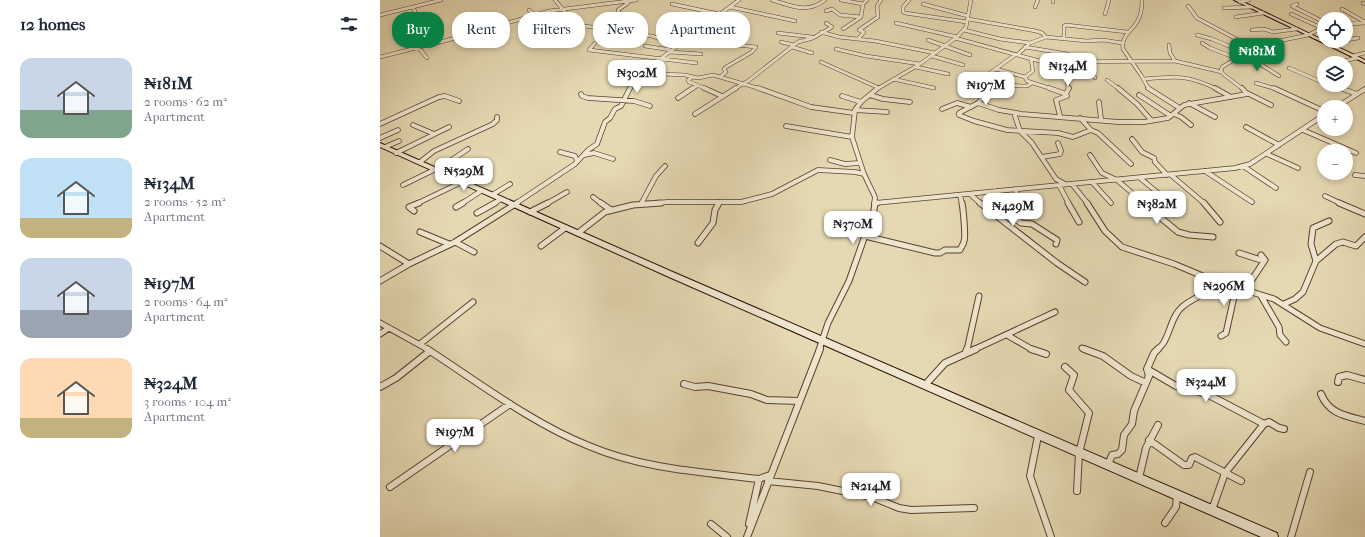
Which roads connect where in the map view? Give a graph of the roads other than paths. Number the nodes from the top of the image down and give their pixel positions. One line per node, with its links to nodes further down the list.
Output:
1 (441, 0): 25 (street)
2 (554, 0): 33 (street)
3 (636, 0): 18 (street)
4 (739, 0): 26 (street)
5 (772, 0): 6 (street)
6 (825, 0)
7 (841, 0): 20 (street)
8 (867, 0): 20 (street)
9 (881, 0): 70 (street)
10 (909, 0): 48 (street)
11 (971, 0): 48 (street)
12 (1038, 0): 27 (street)
13 (1109, 0): 42 (street)
14 (1142, 0): 61 (street)
15 (1249, 0): 16 (street)
16 (1238, 1): 30 (street)
17 (606, 2): 18 (street); 23 (street)
18 (627, 2): 38 (street)
19 (672, 4): 39 (street)
20 (863, 4): 45 (street)
21 (923, 4): 48 (street)
22 (1297, 4): 47 (street)
23 (585, 5): 28 (street); 33 (street)
24 (1188, 6): 88 (street)
25 (412, 7): 35 (street); 44 (street)
26 (730, 7): 40 (street); 49 (street)
27 (1035, 7)
28 (597, 8)
29 (1224, 8): 30 (street)
30 (1251, 8): 41 (street)
31 (1342, 9): 50 (street)
32 (528, 10): 36 (street)
33 (564, 11): 37 (street)
34 (826, 11): 45 (street)
35 (414, 12)
36 (531, 12)
37 (557, 12)
38 (619, 12)
39 (713, 12)
40 (722, 12)
41 (1263, 13): 46 (street); 56 (street)
42 (1105, 14)
43 (1291, 14): 54 (street)
44 (380, 15)
45 (861, 17): 55 (street)
46 (1236, 17)
47 (1317, 18)
48 (968, 19): 57 (street); 66 (street)
49 (795, 21)
50 (1365, 22): 53 (street)
51 (826, 23): 60 (street)
52 (896, 23): 65 (street)
53 (1353, 23)
54 (1317, 25)
55 (843, 29)
56 (1296, 29): 58 (street); 64 (street)
57 (964, 30): 65 (street); 75 (street)
58 (1252, 30)
59 (1317, 30): 64 (street)
60 (821, 32): 68 (street); 70 (street)
61 (1127, 32): 67 (street); 76 (street)
62 (778, 33): 68 (street)
63 (1198, 35): 93 (street)
64 (1308, 35): 73 (street); 88 (street)
65 (956, 37): 83 (street); 98 (street)
66 (1046, 37): 67 (street); 75 (street)
67 (1064, 37): 76 (street)
68 (813, 38): 81 (street)
69 (1358, 38): 71 (street)
70 (858, 39): 96 (street)
71 (1353, 39)
72 (928, 40): 83 (street)
73 (1317, 40)
74 (781, 42): 81 (street)
75 (1030, 43): 84 (street)
76 (1122, 43): 109 (street)
77 (1202, 43): 103 (street)
78 (593, 45): 104 (street)
79 (1169, 45): 106 (street)
80 (750, 46): 124 (street)
81 (793, 46): 92 (street); 134 (street)
82 (648, 47): 91 (street)
83 (943, 47): 96 (street); 97 (street)
84 (1025, 47): 98 (street); 112 (street)
85 (414, 48): 100 (street)
86 (419, 48): 102 (street)
87 (674, 48): 91 (street)
88 (1253, 48): 93 (street)
89 (1335, 48): 101 (street)
90 (836, 49): 114 (street)
91 (671, 51): 95 (street); 104 (street)
92 (812, 53)
93 (1246, 53): 99 (street)
94 (1365, 53): 101 (street)
95 (702, 54)
96 (933, 54): 114 (street); 115 (street)
97 (970, 55)
98 (1016, 55): 105 (street); 117 (street)
99 (1242, 55): 103 (street); 122 (street)
100 (380, 57)
101 (1355, 57): 110 (street)
102 (427, 58)
103 (1236, 58): 119 (street)
104 (660, 59): 113 (street); 118 (street)
105 (1031, 59): 111 (street); 125 (street)
106 (1175, 61): 109 (street); 119 (street)
107 (821, 62): 137 (street)
108 (1088, 62): 109 (street); 112 (street); 126 (street)
109 (1132, 62): 128 (street)
110 (1365, 62)
111 (1058, 63): 112 (street); 143 (street)
112 (1065, 63)
113 (696, 64)
114 (918, 65): 121 (street); 127 (street)
115 (963, 65)
116 (1289, 68): 130 (street)
117 (996, 69): 120 (street); 125 (street)
118 (642, 72): 123 (street); 153 (street)
119 (1222, 72): 141 (street)
120 (990, 73)
121 (948, 74)
122 (1279, 76)
123 (693, 77): 124 (street); 136 (street)
124 (720, 77): 134 (street)
125 (1025, 77): 132 (street)
126 (1095, 78)
127 (893, 79): 137 (street); 138 (street)
128 (1144, 79): 149 (street); 162 (street)
129 (1107, 80): 175 (street)
130 (1317, 80)
131 (988, 83): 135 (street)
132 (1032, 83): 135 (street); 143 (street)
133 (1256, 83): 164 (street)
134 (743, 84): 147 (street); 165 (street)
135 (995, 84): 157 (street)
136 (697, 86): 147 (street); 150 (street)
137 (878, 88): 145 (street)
138 (934, 88)
139 (1365, 89): 144 (street)
140 (1351, 92): 144 (street)
141 (1247, 93): 149 (street); 159 (street)
142 (581, 94): 153 (street)
143 (1066, 94): 170 (street)
144 (1357, 94): 151 (street)
145 (870, 95): 154 (street); 155 (street)
146 (1139, 95): 169 (street)
147 (722, 96): 168 (street)
148 (842, 96): 154 (street)
149 (1232, 97): 158 (street)
150 (678, 98)
151 (1348, 100)
152 (460, 101): 177 (street)
153 (622, 101): 160 (street); 200 (street)
154 (861, 102): 165 (street)
155 (910, 102)
156 (1099, 102): 174 (street)
157 (978, 103): 161 (street); 167 (street)
158 (1189, 103): 162 (street); 172 (street)
159 (1271, 105)
160 (650, 106)
161 (971, 107): 163 (street); 186 (street)
162 (1178, 107): 169 (street)
163 (942, 109)
164 (1317, 109)
165 (855, 112): 166 (street); 188 (street)
166 (887, 112)
167 (1016, 113): 170 (street); 186 (street)
168 (695, 114)
169 (1173, 115): 175 (street); 179 (street)
170 (1060, 116): 173 (street)
171 (497, 117): 206 (street)
172 (1215, 117)
173 (1080, 118): 174 (street); 184 (street)
174 (1101, 119): 175 (street)
175 (1151, 120)
176 (1317, 120): 185 (street)
177 (380, 124)
178 (413, 125): 187 (street)
179 (1191, 125)
180 (786, 126): 188 (street)
181 (448, 127): 187 (street)
182 (1246, 127): 193 (street)
183 (398, 130): 189 (street)
184 (1091, 130): 186 (street); 207 (street)
185 (1302, 130): 193 (street); 198 (street)
186 (1020, 132): 202 (street)
187 (434, 134): 197 (street)
188 (852, 137): 211 (street)
189 (380, 138)
190 (1132, 139): 214 (street)
191 (399, 140): 194 (street)
192 (1058, 143): 202 (street)
193 (1279, 145): 199 (street)
194 (382, 146): 197 (street)
195 (468, 149): 212 (street)
196 (560, 152): 205 (street)
197 (396, 153): 206 (street)
198 (1356, 153)
199 (1267, 154): 209 (street); 210 (street)
200 (584, 155): 203 (street); 205 (street)
201 (1090, 155): 219 (street)
202 (1042, 157): 218 (street)
203 (613, 159)
204 (830, 160): 211 (street)
205 (577, 161): 244 (street)
206 (420, 162): 212 (street)
207 (1131, 164)
208 (665, 166): 243 (street)
209 (1243, 166): 213 (street); 227 (street)
210 (1298, 168)
211 (862, 169): 239 (street); 241 (street)
212 (434, 170): 220 (street); 225 (street)
213 (1205, 171): 214 (street); 240 (street)
214 (1169, 175): 217 (street); 254 (street)
215 (1355, 175): 216 (street)
216 (1365, 176)
217 (1140, 178): 219 (street); 237 (street)
218 (1056, 179): 223 (street); 226 (street)
219 (1117, 180): 221 (street); 259 (street)
220 (462, 182): 229 (street); 248 (street)
221 (1092, 182): 224 (street); 242 (street)
222 (510, 184): 233 (street)
223 (1065, 184): 224 (street); 226 (street)
224 (1072, 184): 273 (street)
225 (403, 185)
226 (1057, 185): 228 (street); 253 (street)
227 (1276, 188)
228 (1015, 189): 230 (street); 245 (street)
229 (481, 191): 233 (street); 246 (street)
230 (998, 191): 232 (street); 264 (street)
231 (567, 192): 249 (street)
232 (970, 194): 234 (street); 275 (street)
233 (492, 195): 238 (street)
234 (960, 195): 239 (street); 258 (street)
235 (1325, 196): 251 (street)
236 (593, 197): 247 (street)
237 (1164, 198)
238 (500, 199): 244 (street); 250 (street)
239 (875, 200): 258 (street)
240 (1252, 202)
241 (719, 203): 243 (street); 262 (street)
242 (1112, 203)
243 (641, 204): 247 (street)
244 (514, 205): 249 (street); 261 (street)
245 (1022, 206)
246 (456, 207)
247 (611, 210): 257 (street)
248 (414, 211)
249 (530, 212): 255 (street)
250 (477, 213)
251 (1365, 214)
252 (1330, 221): 271 (street)
253 (1078, 222)
254 (1220, 222)
255 (565, 228): 257 (street); 266 (street)
256 (420, 232): 263 (street)
257 (578, 233): 288 (street)
258 (865, 236): 288 (street)
259 (1213, 237)
260 (1365, 237): 271 (street)
261 (455, 242): 263 (street); 267 (street)
262 (698, 243)
263 (449, 244): 272 (street)
264 (1056, 244)
265 (380, 246): 272 (street)
266 (540, 246)
267 (474, 252)
268 (1239, 252): 270 (street)
269 (1261, 256): 270 (street)
270 (1264, 261): 277 (street)
271 (1316, 261): 281 (street)
272 (409, 264): 274 (street)
273 (1210, 279): 276 (street); 297 (street)
274 (380, 281)
275 (1085, 282)
276 (1236, 288): 277 (street); 287 (street)
277 (1245, 290): 279 (street)
278 (978, 296): 294 (street)
279 (1261, 296): 281 (street); 289 (street)
280 (473, 302): 290 (street)
281 (1284, 304): 291 (street)
282 (1055, 312): 286 (street)
283 (380, 323): 284 (street)
284 (389, 328): 285 (street); 290 (street)
285 (380, 334)
286 (1007, 335): 294 (street); 295 (street)
287 (1221, 336)
288 (824, 340): 302 (street); 305 (street)
289 (1286, 342)
290 (420, 344): 293 (street)
291 (1365, 344)
292 (1082, 348): 300 (street)
293 (430, 350): 303 (street); 306 (street)
294 (966, 352): 302 (street)
295 (1046, 354)
296 (1065, 367): 313 (street)
297 (1151, 375): 300 (street); 308 (street)
298 (1365, 380): 299 (street)
299 (1338, 382)
300 (1146, 383): 314 (street)
301 (684, 384): 305 (street)
302 (925, 385): 311 (street)
303 (380, 386)
304 (1321, 394): 307 (street)
305 (799, 401): 317 (street)
306 (510, 404): 319 (street); 321 (street)
307 (1365, 421)
308 (1264, 424): 310 (street); 316 (street)
309 (1158, 425): 312 (street)
310 (1284, 429)
311 (1038, 436): 313 (street); 330 (street)
312 (1149, 440): 316 (street); 318 (street)
313 (1079, 453): 314 (street); 322 (street)
314 (1108, 465): 318 (street)
315 (1310, 472): 332 (street)
316 (1225, 473): 320 (street); 325 (street)
317 (769, 478): 319 (street); 324 (street); 329 (street)
318 (1139, 478): 323 (street)
319 (759, 479): 329 (street)
320 (1241, 481)
321 (390, 488)
322 (1077, 491)
323 (1177, 494): 325 (street); 326 (street)
324 (974, 508)
325 (1212, 510): 331 (street)
326 (1164, 523)
327 (712, 524): 328 (street)
328 (727, 537)
329 (746, 537)
330 (1051, 537)
331 (1273, 537)
332 (1291, 537)

